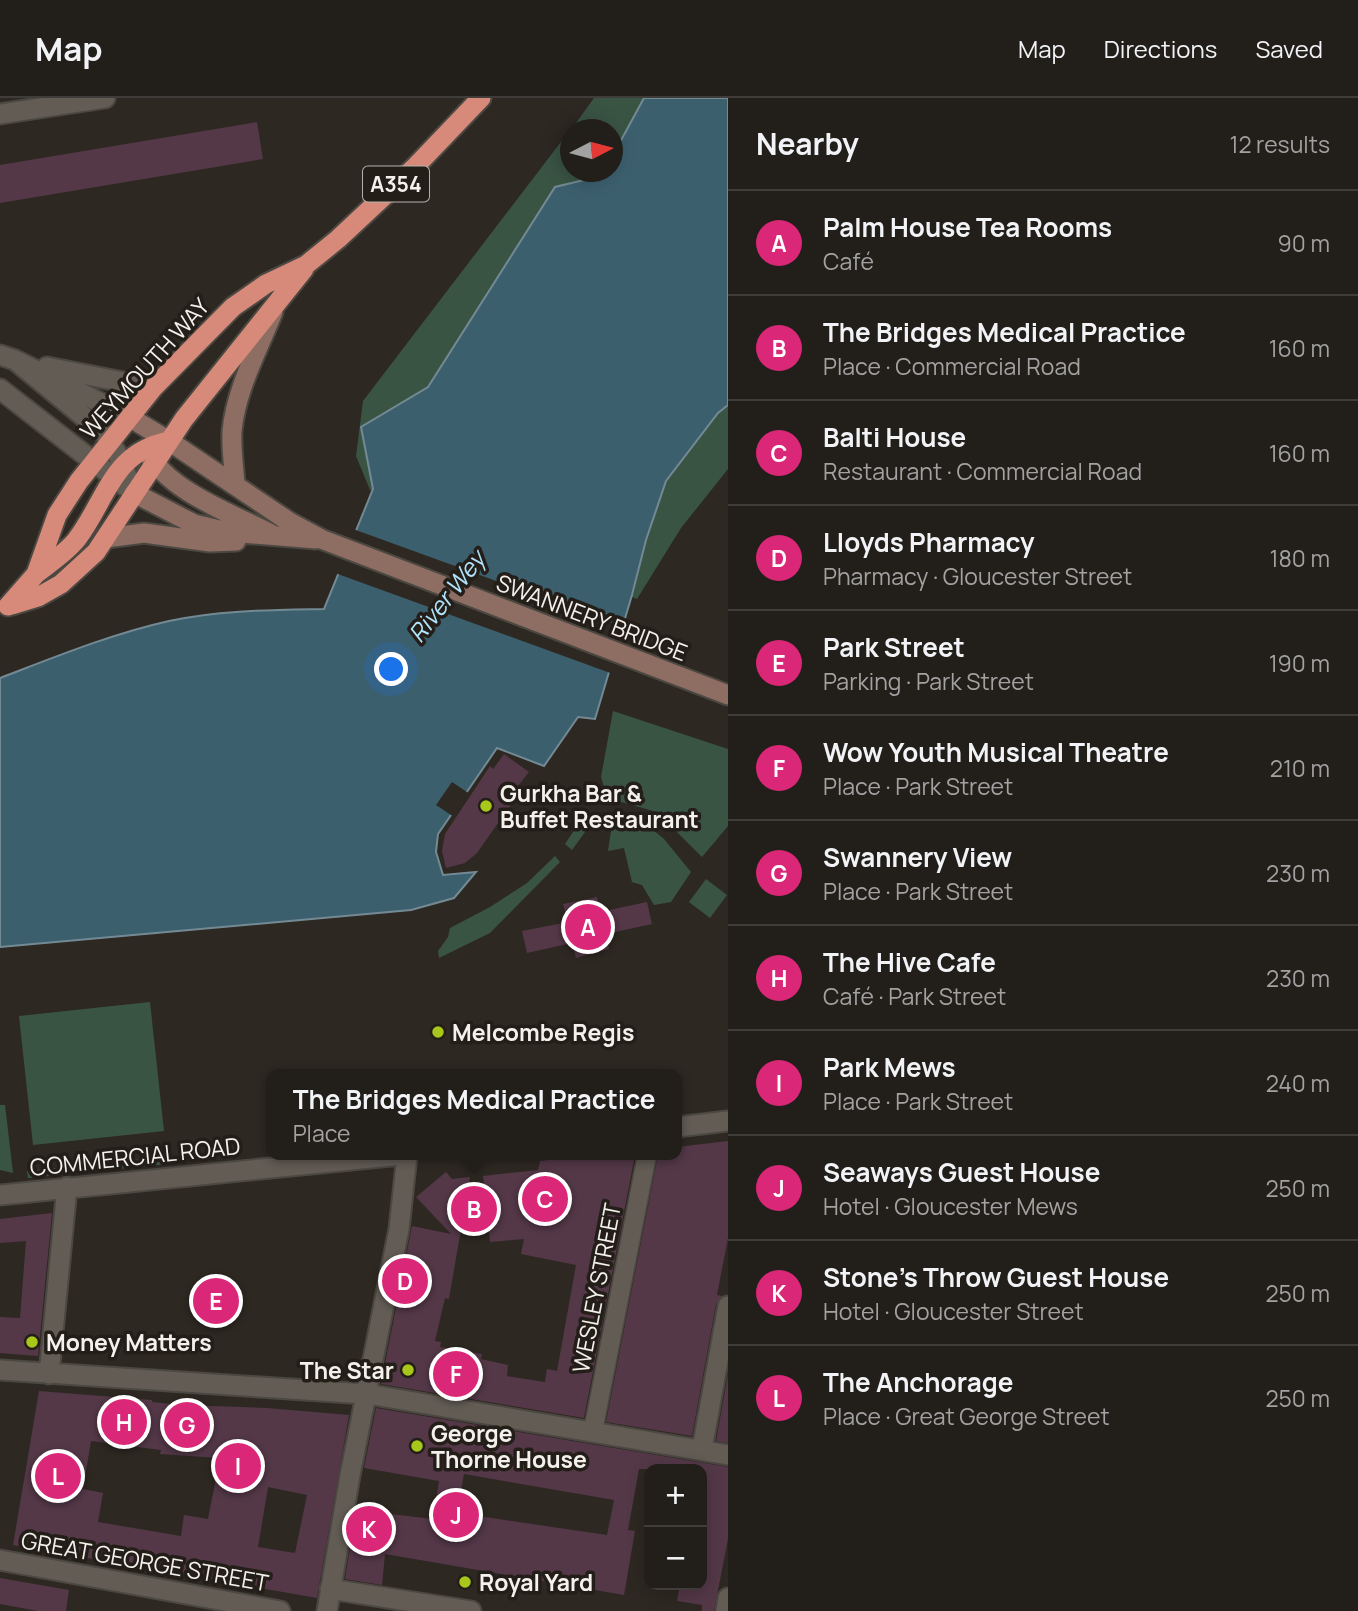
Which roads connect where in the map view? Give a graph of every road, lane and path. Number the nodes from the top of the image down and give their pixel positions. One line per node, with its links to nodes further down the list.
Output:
1 (105, 98): 3 (street)
2 (481, 98): 4 (highway, WEYMOUTH WAY / A354)
3 (0, 114)
4 (306, 265): 5 (highway, WEYMOUTH WAY / A354); 8 (highway, WEYMOUTH WAY / A354)
5 (276, 304): 11 (highway, WEYMOUTH WAY / A354); 15 (main road)
6 (7, 358): 8 (street); 9 (street); 10 (street)
7 (0, 389): 13 (street)
8 (149, 393): 9 (highway, WEYMOUTH WAY / A354)
9 (134, 420): 10 (highway, WEYMOUTH WAY / A354); 11 (main road, SWANNERY BRIDGE); 12 (main road)
10 (110, 439): 13 (highway, WEYMOUTH WAY / A354); 14 (street)
11 (169, 441): 12 (highway, A354); 15 (main road, SWANNERY BRIDGE)
12 (149, 455): 14 (highway, WEYMOUTH WAY / A354); 16 (highway, A354); 18 (main road)
13 (92, 461): 14 (street); 20 (highway, WEYMOUTH WAY / A354)
14 (118, 472): 16 (street); 20 (highway, WEYMOUTH WAY / A354)
15 (235, 485): 17 (main road, SWANNERY BRIDGE)
16 (134, 493): 18 (main road, SWANNERY BRIDGE); 19 (highway, A354)
17 (298, 533): 18 (main road, SWANNERY BRIDGE); 22 (main road, SWANNERY BRIDGE)
18 (271, 534): 19 (main road)
19 (106, 538): 21 (highway, A354)
20 (36, 574): 21 (highway, WEYMOUTH WAY / A354)
21 (4, 609)
22 (728, 695)
23 (728, 1121): 24 (street)
24 (682, 1126)
25 (349, 1160): 28 (street, COMMERCIAL ROAD)
26 (406, 1160): 33 (street)
27 (646, 1160): 34 (street, WESLEY STREET)
28 (67, 1187): 29 (street, COMMERCIAL ROAD); 32 (street)
29 (0, 1195)
30 (728, 1306): 35 (street)
31 (0, 1370): 32 (street)
32 (49, 1374): 33 (street)
33 (367, 1394): 34 (street); 38 (street)
34 (593, 1431): 35 (street)
35 (702, 1449): 36 (street)
36 (728, 1455)
37 (0, 1560): 40 (street, GREAT GEORGE STREET)
38 (330, 1589): 41 (street); 42 (street)
39 (728, 1598): 43 (street)
40 (280, 1611)
41 (327, 1611)
42 (471, 1611)
43 (726, 1611)

